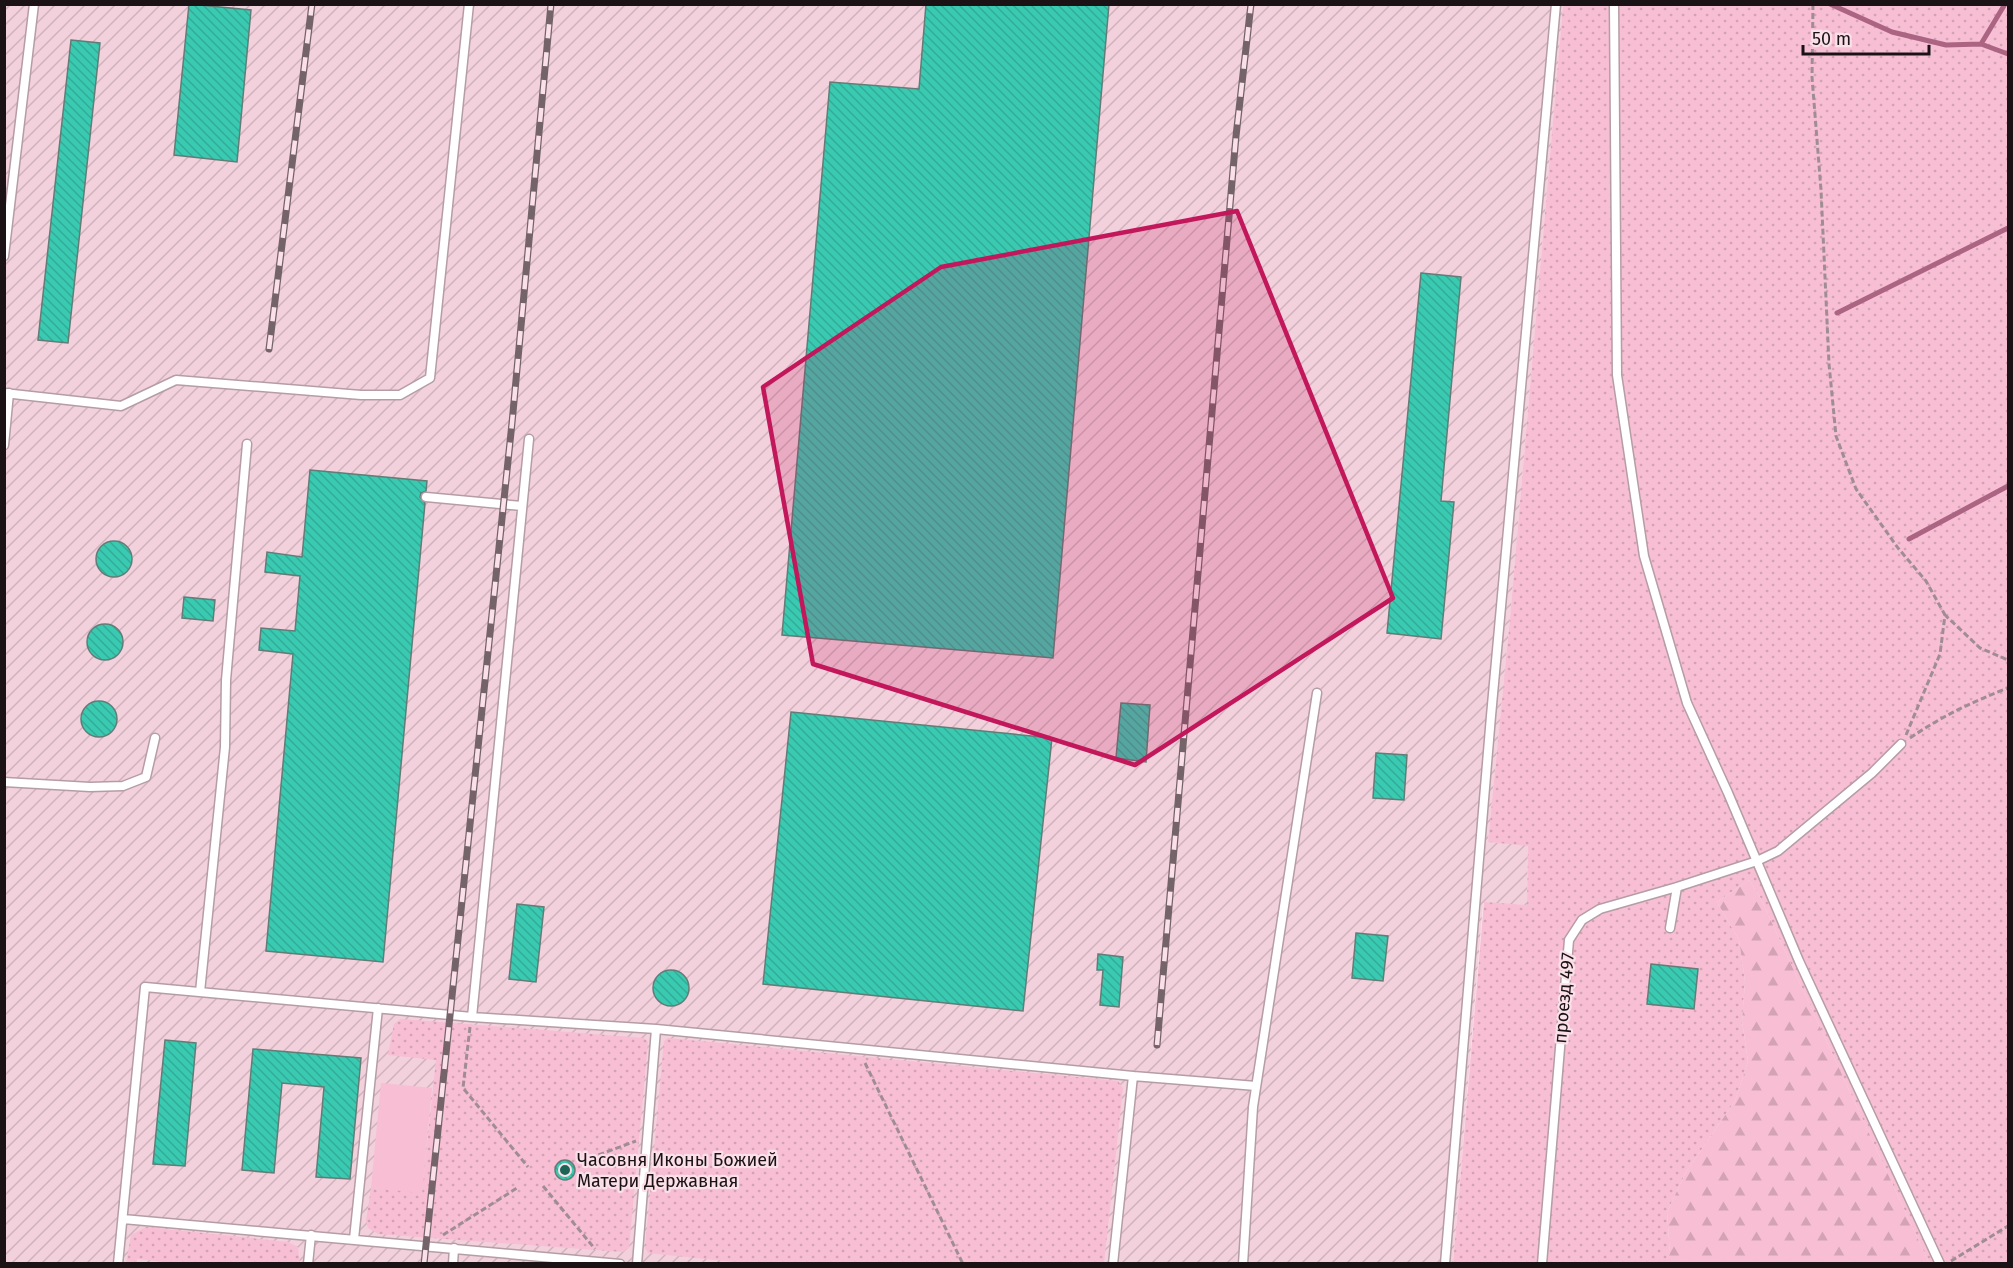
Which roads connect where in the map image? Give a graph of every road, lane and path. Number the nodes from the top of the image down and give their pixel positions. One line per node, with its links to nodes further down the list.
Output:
1 (34, 4): 6 (lane)
2 (470, 4): 7 (lane)
3 (1556, 4): 50 (lane)
4 (1614, 4): 20 (lane)
5 (1813, 4): 13 (path)
6 (4, 256)
7 (7, 393): 10 (lane)
8 (529, 439): 12 (lane)
9 (247, 444): 23 (lane)
10 (4, 445)
11 (426, 497): 12 (lane)
12 (522, 506): 25 (lane)
13 (1945, 615): 14 (path); 18 (path)
14 (2008, 660)
15 (2008, 688): 18 (path)
16 (1317, 693): 29 (lane)
17 (155, 738): 19 (lane)
18 (1901, 744): 20 (lane, проезд 497)
19 (4, 782)
20 (1757, 861): 21 (lane, проезд 497); 52 (lane)
21 (1677, 887): 22 (lane); 51 (lane, проезд 497)
22 (1670, 928)
23 (201, 992): 24 (lane); 35 (lane)
24 (378, 1008): 25 (lane); 38 (lane)
25 (472, 1017): 26 (lane); 32 (path)
26 (656, 1029): 27 (lane); 30 (lane)
27 (857, 1048): 28 (lane); 47 (path)
28 (1133, 1076): 29 (lane); 48 (lane)
29 (1256, 1086): 49 (lane)
30 (647, 1137): 31 (path); 46 (lane)
31 (590, 1158)
32 (528, 1167)
33 (543, 1186): 41 (path)
34 (517, 1188): 39 (path)
35 (123, 1219): 37 (lane); 42 (lane)
36 (2008, 1226): 53 (path)
37 (311, 1234): 38 (lane); 43 (lane)
38 (354, 1239): 39 (lane)
39 (426, 1245): 40 (lane)
40 (454, 1248): 41 (lane); 44 (lane)
41 (606, 1262): 45 (lane)
42 (118, 1263)
43 (308, 1263)
44 (453, 1263)
45 (620, 1263)
46 (637, 1263)
47 (963, 1263)
48 (1113, 1263)
49 (1243, 1263)
50 (1445, 1263)
51 (1542, 1263)
52 (1940, 1263)
53 (1948, 1263)

